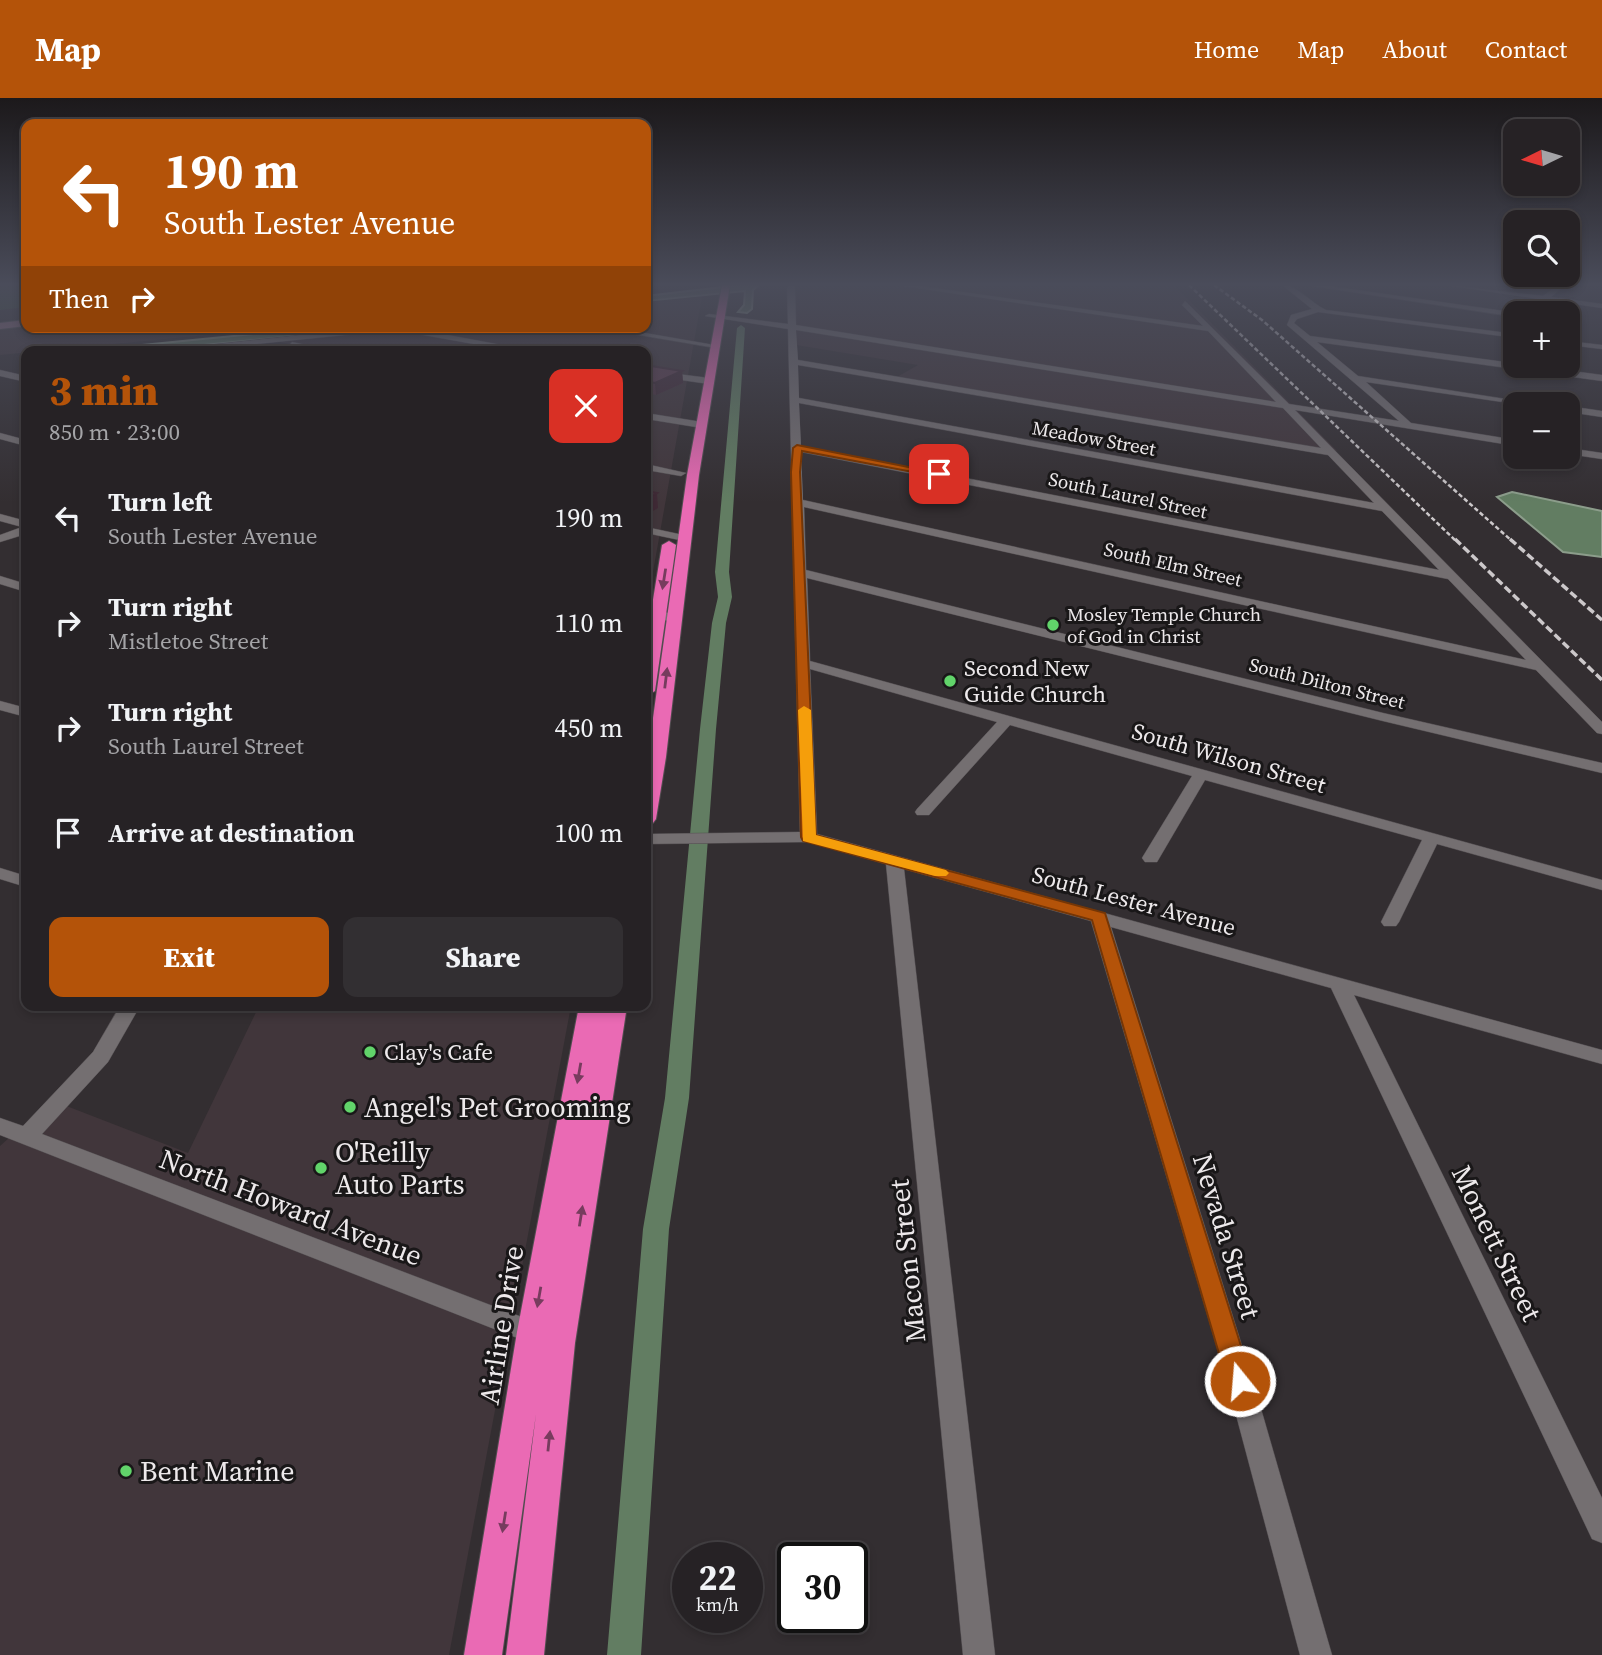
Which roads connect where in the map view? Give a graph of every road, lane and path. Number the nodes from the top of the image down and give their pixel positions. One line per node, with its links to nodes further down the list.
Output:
1 (708, 358): 14 (highway)
2 (794, 358): 7 (street)
3 (983, 358): 17 (street)
4 (1236, 358): 17 (street)
5 (1331, 358): 12 (street)
6 (1453, 358): 13 (street)
7 (794, 362): 15 (street); 27 (street)
8 (21, 367): 9 (street)
9 (0, 372): 11 (street)
10 (651, 373): 14 (street)
11 (21, 378)
12 (1355, 378): 16 (street); 22 (street)
13 (1602, 378)
14 (704, 381): 21 (highway)
15 (796, 400): 26 (street); 33 (street, Meadow Street)
16 (1503, 400)
17 (1282, 406): 22 (street); 27 (street)
18 (1580, 412): 19 (street)
19 (1602, 415)
20 (651, 416): 21 (street)
21 (696, 425): 31 (highway); 38 (highway)
22 (1408, 426): 24 (street)
23 (0, 436): 25 (street)
24 (1503, 441)
25 (21, 442)
26 (797, 448): 32 (street); 41 (street, South Laurel Street)
27 (1329, 452): 33 (street)
28 (1580, 453): 29 (street)
29 (1602, 456)
30 (651, 468): 31 (street)
31 (681, 473): 38 (highway)
32 (797, 502): 40 (street); 47 (street, South Elm Street)
33 (1385, 508): 41 (street)
34 (0, 517): 35 (street)
35 (21, 526)
36 (21, 530): 39 (street)
37 (651, 531): 38 (street)
38 (677, 537): 44 (highway, one-way to 44); 45 (highway)
39 (0, 539)
40 (799, 572): 46 (street); 53 (street, South Dilton Street)
41 (1451, 576): 47 (street)
42 (0, 580): 43 (street)
43 (21, 586)
44 (652, 614): 45 (street)
45 (673, 618): 52 (highway, one-way to 45)
46 (803, 663): 50 (street, South Wilson Street); 56 (street)
47 (1539, 667): 51 (street)
48 (0, 705): 49 (street)
49 (21, 711)
50 (1007, 720): 54 (street, South Wilson Street); 55 (street)
51 (1602, 730)
52 (652, 751)
53 (1602, 768)
54 (1201, 774): 57 (street, South Wilson Street); 59 (street)
55 (923, 812)
56 (809, 837): 58 (street, South Lester Avenue); 60 (street, South Lester Avenue)
57 (1432, 838): 63 (street, South Wilson Street); 65 (street)
58 (651, 839)
59 (1151, 858)
60 (894, 860): 64 (street, South Lester Avenue); 77 (street, Macon Street)
61 (0, 873): 62 (street)
62 (21, 880)
63 (1602, 885)
64 (1099, 917): 66 (street, South Lester Avenue); 78 (street, Nevada Street)
65 (1390, 922)
66 (1338, 982): 70 (street, South Lester Avenue); 74 (street, Monett Street)
67 (127, 1011): 72 (street)
68 (590, 1011): 73 (highway, Airline Drive, one-way to 73)
69 (614, 1011): 73 (highway, Airline Drive, one-way to 69)
70 (1602, 1057)
71 (0, 1126): 72 (street, North Howard Avenue)
72 (26, 1137): 73 (street, North Howard Avenue)
73 (546, 1338): 75 (highway, Airline Drive, one-way to 75); 76 (highway, Airline Drive, one-way to 73)
74 (1602, 1530)
75 (483, 1655)
76 (525, 1655)
77 (979, 1655)
78 (1316, 1655)

